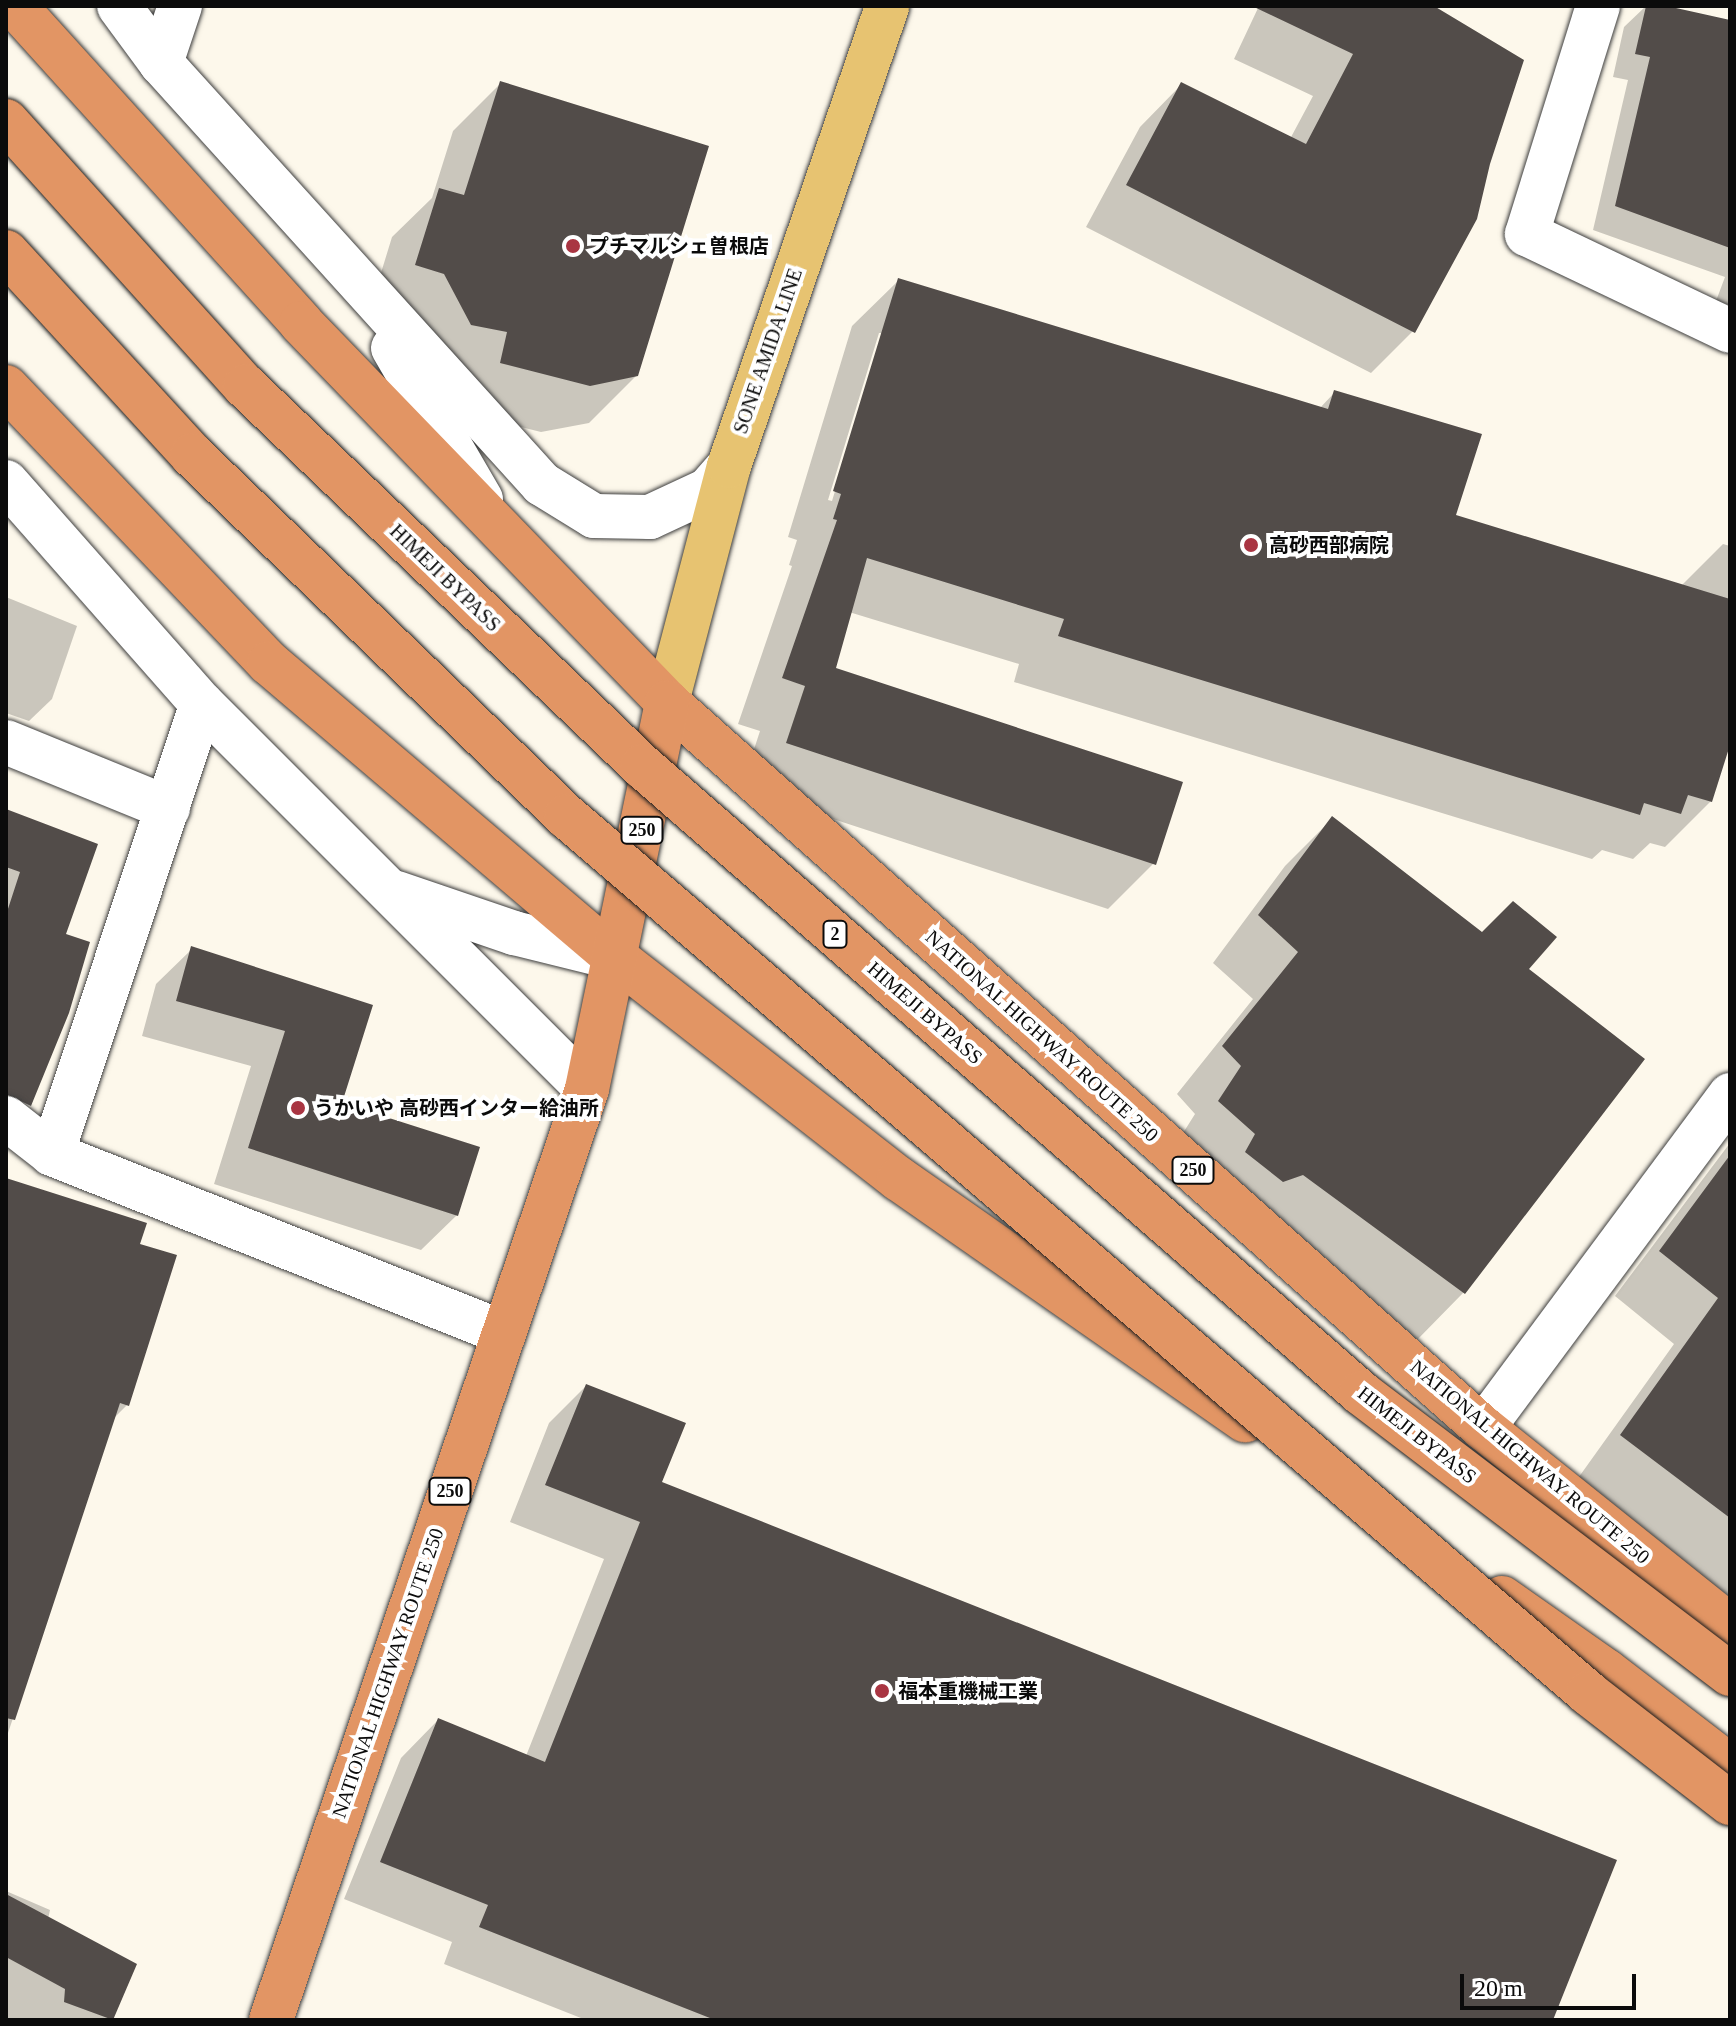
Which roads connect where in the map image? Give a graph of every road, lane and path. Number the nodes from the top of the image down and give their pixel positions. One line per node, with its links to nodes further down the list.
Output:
1 (15, 6): 10 (highway)
2 (119, 6): 6 (street)
3 (180, 6): 6 (street)
4 (887, 6): 14 (main road, SONE AMIDA LINE)
5 (1598, 6): 11 (street)
6 (161, 63): 9 (street)
7 (6, 121): 31 (highway, HIMEJI BYPASS / 2, bridge)
8 (6, 252): 33 (highway, bridge)
9 (348, 270): 13 (street); 16 (street)
10 (301, 323): 13 (street); 17 (highway)
11 (1730, 331)
12 (6, 387): 23 (highway)
13 (428, 408): 16 (street); 17 (street)
14 (729, 466): 16 (street); 18 (main road, SONE AMIDA LINE)
15 (6, 482): 19 (street)
16 (542, 484)
17 (497, 526): 18 (highway)
18 (667, 702): 23 (highway, NATIONAL HIGHWAY ROUTE 250 / 250); 29 (highway, NATIONAL HIGHWAY ROUTE 250 / 250)
19 (202, 704): 21 (street); 22 (street)
20 (6, 742): 21 (street)
21 (168, 808): 27 (street)
22 (387, 890): 23 (street); 24 (street)
23 (616, 958): 24 (highway, NATIONAL HIGHWAY ROUTE 250 / 250); 32 (highway)
24 (587, 1089): 28 (highway, NATIONAL HIGHWAY ROUTE 250 / 250)
25 (1730, 1095): 29 (street)
26 (6, 1118): 27 (street)
27 (52, 1154): 28 (street)
28 (504, 1333): 34 (highway, NATIONAL HIGHWAY ROUTE 250 / 250)
29 (1483, 1428): 30 (highway, NATIONAL HIGHWAY ROUTE 250 / 250)
30 (1730, 1626)
31 (1730, 1674)
32 (1730, 1766)
33 (1730, 1803)
34 (271, 2020)

